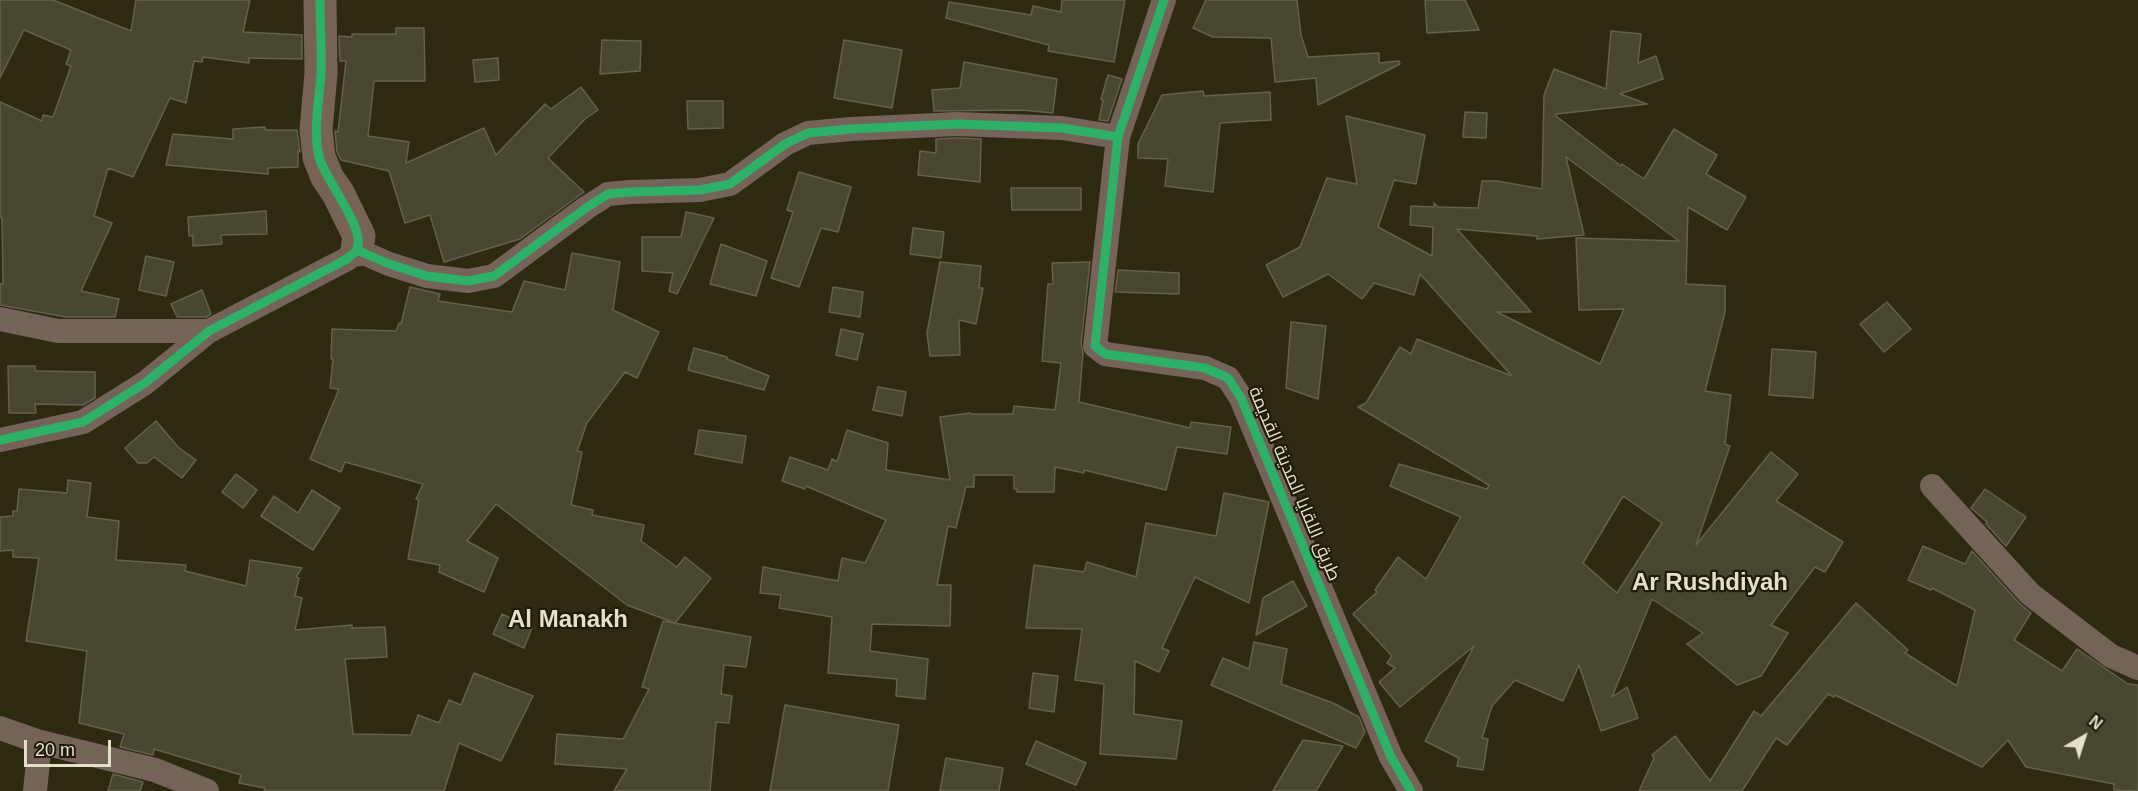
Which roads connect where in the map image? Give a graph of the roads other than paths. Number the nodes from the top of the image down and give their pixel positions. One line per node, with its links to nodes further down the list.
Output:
1 (320, 0): 4 (street)
2 (1164, 0): 3 (street, طريق اللقايا المدينة القديمة)
3 (1118, 137): 4 (street); 14 (street, طريق اللقايا المدينة القديمة)
4 (357, 250): 6 (street)
5 (0, 319): 6 (street)
6 (209, 331): 7 (street)
7 (0, 440)
8 (1932, 486): 9 (street)
9 (2138, 668)
10 (0, 728): 11 (street)
11 (40, 742): 12 (street); 13 (street)
12 (35, 791)
13 (207, 791)
14 (1411, 791)

